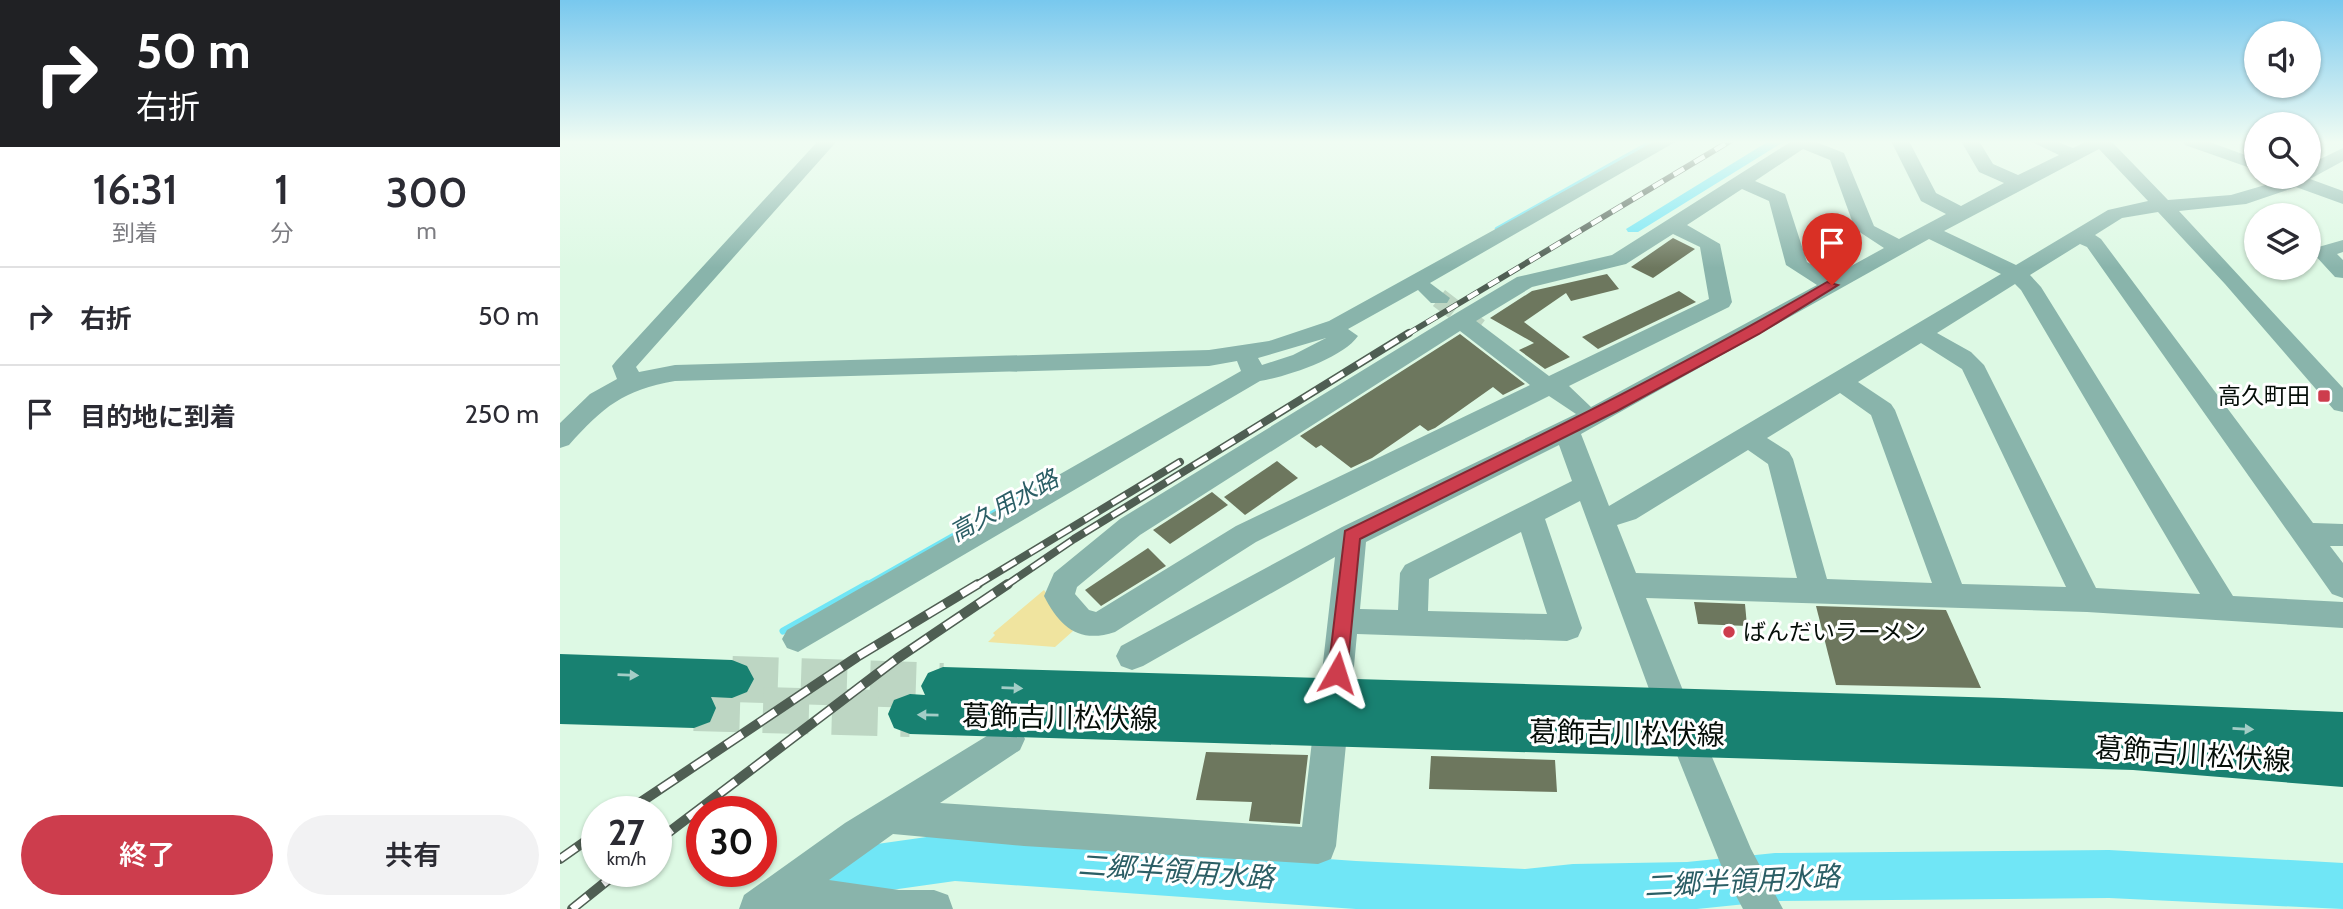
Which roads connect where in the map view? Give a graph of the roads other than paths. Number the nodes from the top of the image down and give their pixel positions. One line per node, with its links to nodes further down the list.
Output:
1 (790, 183): 26 (street)
2 (1590, 183): 13 (street)
3 (1739, 183): 15 (street)
4 (1744, 183): 22 (street)
5 (1848, 183): 19 (street)
6 (1921, 183): 14 (street)
7 (2020, 183): 14 (street)
8 (2141, 183): 12 (street)
9 (2321, 188): 11 (street)
10 (2266, 189): 12 (street)
11 (2343, 198)
12 (2163, 206): 17 (street); 29 (street)
13 (1542, 211): 25 (street); 25 (street)
14 (1962, 214): 16 (street)
15 (1673, 226): 23 (street); 28 (street)
16 (1931, 232): 19 (street); 21 (street)
17 (2079, 235): 21 (street); 35 (street)
18 (2343, 246): 20 (street)
19 (1900, 248): 22 (street)
20 (2343, 272)
21 (2017, 274): 24 (street); 43 (street)
22 (1832, 285): 28 (street)
23 (1461, 320): 28 (street); 28 (street)
24 (1920, 333): 27 (street); 42 (street)
25 (1250, 364): 26 (street); 47 (street)
26 (630, 381): 31 (street)
27 (1840, 382): 30 (street); 41 (street)
28 (1562, 403): 32 (street); 37 (street)
29 (2343, 404)
30 (1748, 438): 34 (street); 40 (street)
31 (560, 439)
32 (1588, 485): 33 (street); 34 (street)
33 (1530, 515): 46 (street); 46 (street)
34 (1602, 519): 38 (street)
35 (2305, 534): 36 (street); 39 (street)
36 (2343, 535)
37 (1352, 536): 45 (street); 48 (street)
38 (1628, 585): 40 (street); 56 (street)
39 (2343, 586)
40 (1815, 590): 41 (street)
41 (1951, 595): 42 (street)
42 (2087, 600): 43 (street)
43 (2225, 609): 44 (street)
44 (2343, 615)
45 (1343, 621): 46 (street); 54 (street)
46 (1412, 622)
47 (798, 639)
48 (1132, 656)
49 (560, 673): 50 (main road, one-way to 50)
50 (732, 678)
51 (943, 686): 54 (main road, 葛飾吉川松伏線, one-way to 54)
52 (560, 704): 53 (main road)
53 (694, 708)
54 (1333, 711): 55 (main road, 葛飾吉川松伏線, one-way to 55); 56 (main road, 葛飾吉川松伏線); 60 (street)
55 (909, 714)
56 (1679, 721): 57 (main road, 葛飾吉川松伏線, one-way to 57); 59 (main road, 葛飾吉川松伏線); 64 (street)
57 (2343, 733)
58 (1008, 739): 60 (street)
59 (2343, 765)
60 (890, 816): 61 (street)
61 (771, 899): 62 (street)
62 (893, 908): 63 (street)
63 (934, 909)
64 (1764, 909)

